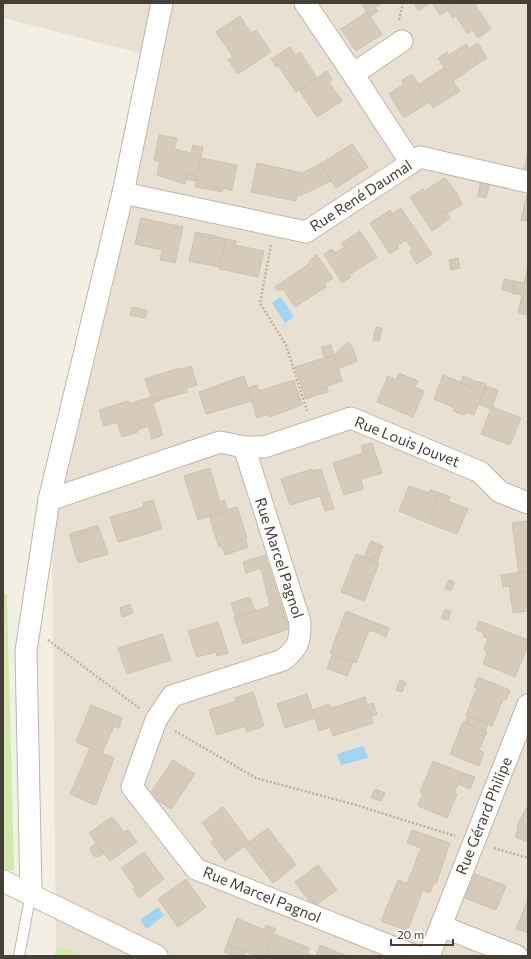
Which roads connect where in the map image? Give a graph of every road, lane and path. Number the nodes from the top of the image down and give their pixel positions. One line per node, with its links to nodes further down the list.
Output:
1 (162, 3): 7 (street)
2 (305, 3): 4 (street)
3 (402, 41): 4 (street)
4 (353, 74): 5 (street)
5 (411, 163): 6 (street, Rue René Daumal); 8 (street, Rue René Daumal)
6 (528, 182)
7 (123, 193): 8 (street, Rue René Daumal); 11 (street)
8 (275, 225): 9 (path)
9 (313, 430): 10 (street, Rue Louis Jouvet); 12 (street, Rue Louis Jouvet)
10 (244, 447): 11 (street, Rue Louis Jouvet); 15 (street, Rue Marcel Pagnol)
11 (49, 500): 13 (street)
12 (528, 503)
13 (30, 627): 15 (path); 19 (street)
14 (528, 705): 16 (street, Rue Gérard Philipe)
15 (156, 720): 16 (path); 23 (street, Rue Marcel Pagnol)
16 (474, 842): 17 (path); 20 (street, Rue Gérard Philipe)
17 (528, 858)
18 (3, 881): 19 (street)
19 (31, 893): 21 (lane); 22 (street)
20 (441, 926): 24 (street, Rue Gérard Philipe); 25 (street)
21 (19, 956)
22 (157, 956)
23 (415, 956)
24 (429, 956)
25 (517, 956)

